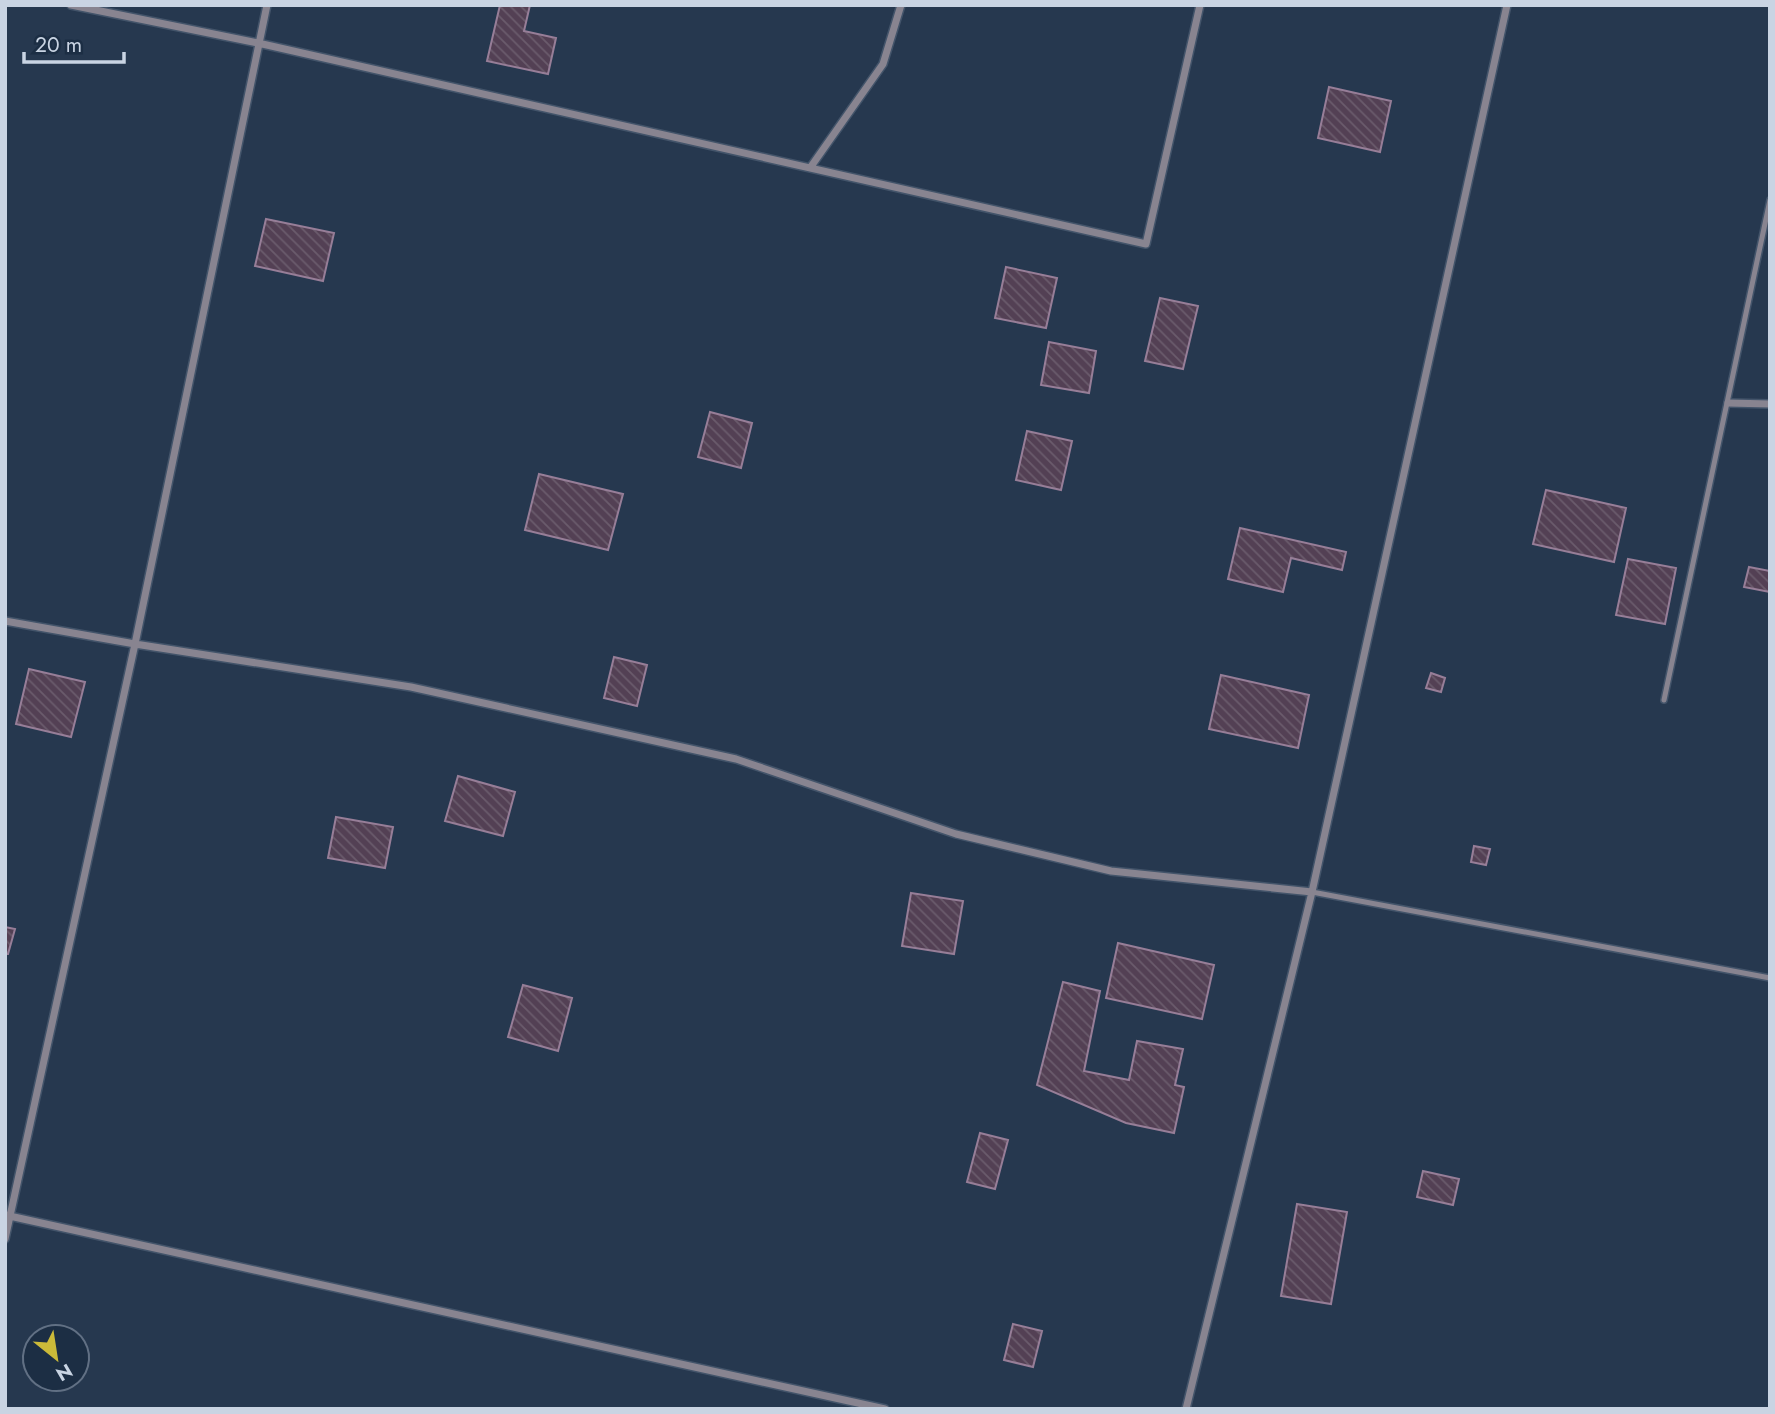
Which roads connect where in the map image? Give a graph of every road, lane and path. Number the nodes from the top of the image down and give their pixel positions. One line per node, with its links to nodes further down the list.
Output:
1 (71, 5): 6 (street)
2 (267, 5): 6 (street)
3 (901, 5): 7 (street)
4 (1200, 5): 7 (street)
5 (1507, 5): 14 (street)
6 (258, 43): 7 (street); 12 (street)
7 (810, 168)
8 (1770, 200): 9 (lane)
9 (1728, 403): 10 (street); 13 (lane)
10 (1770, 404)
11 (5, 621): 12 (street)
12 (135, 644): 14 (street); 16 (street)
13 (1664, 700)
14 (1312, 892): 15 (lane); 19 (street)
15 (1770, 978)
16 (8, 1215): 17 (street); 18 (street)
17 (5, 1240)
18 (885, 1409)
19 (1186, 1409)

